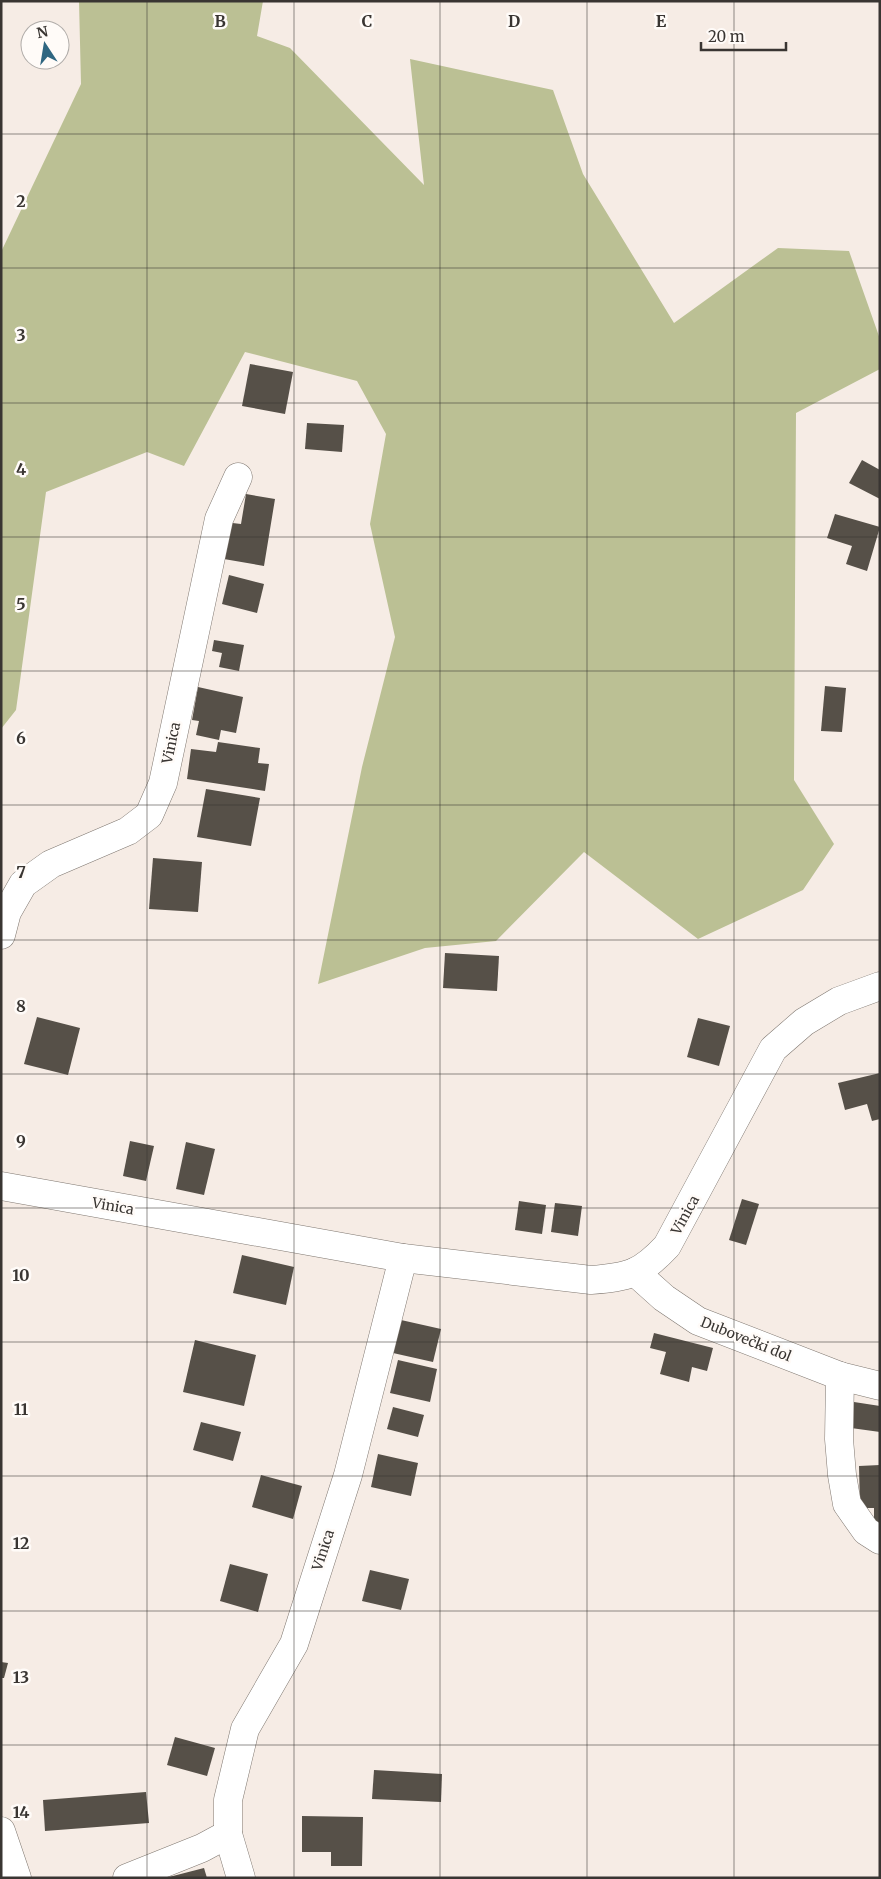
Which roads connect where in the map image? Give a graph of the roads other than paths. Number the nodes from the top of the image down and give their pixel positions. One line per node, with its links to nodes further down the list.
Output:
1 (238, 477): 2 (street, Vinica)
2 (1, 935)
3 (880, 986): 6 (street, Vinica)
4 (1, 1186): 5 (street, Vinica)
5 (403, 1258): 6 (street, Vinica); 11 (street, Vinica)
6 (635, 1272): 7 (street, Dubovečki dol)
7 (840, 1376): 8 (street, Dubovečki dol); 9 (street)
8 (880, 1386)
9 (880, 1540)
10 (1, 1830): 12 (street)
11 (228, 1834): 13 (street); 14 (street, Vinica)
12 (17, 1878)
13 (127, 1878)
14 (241, 1878)

